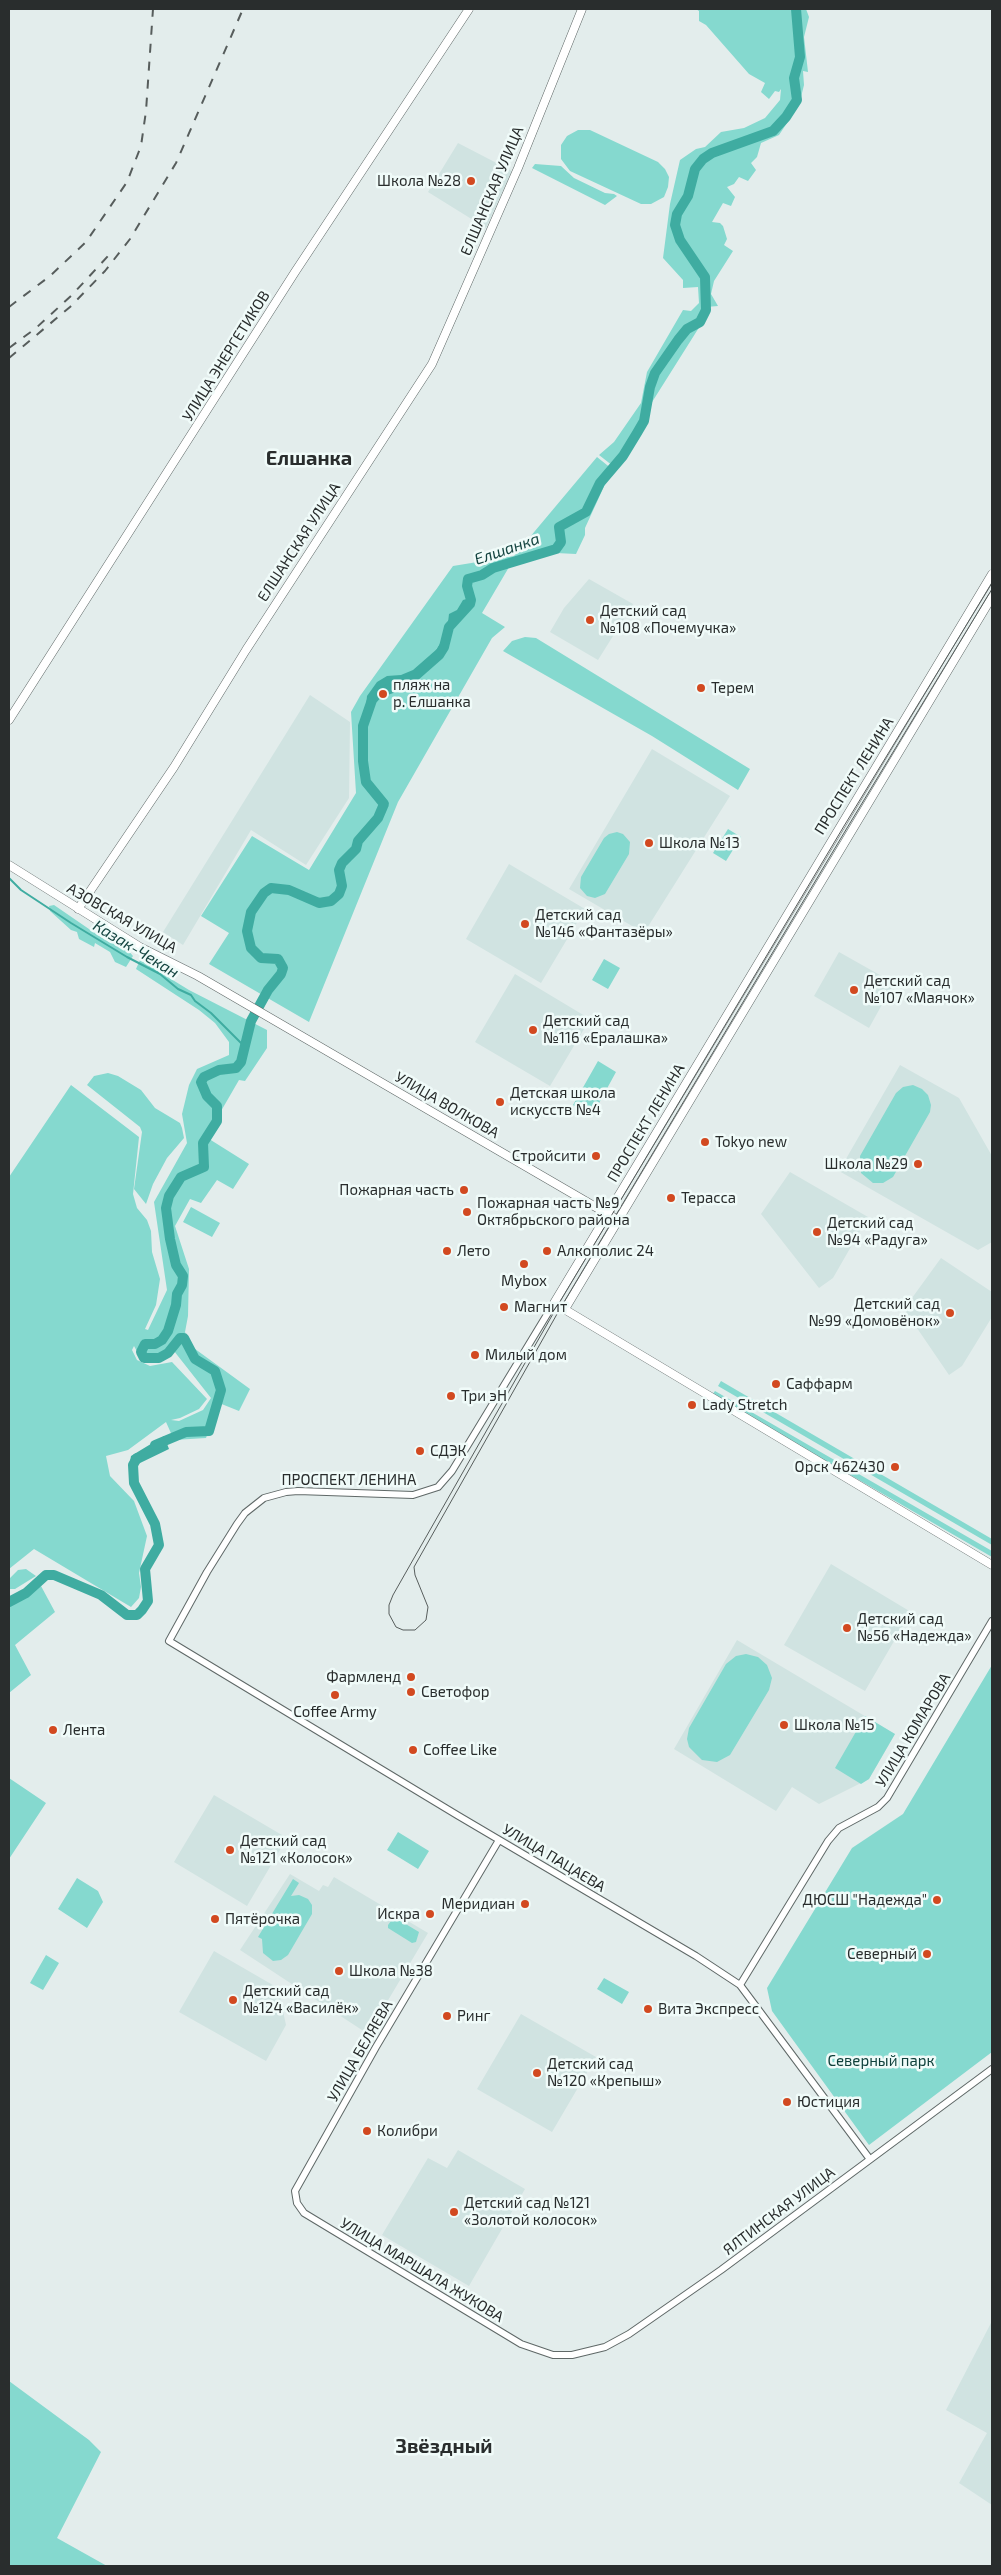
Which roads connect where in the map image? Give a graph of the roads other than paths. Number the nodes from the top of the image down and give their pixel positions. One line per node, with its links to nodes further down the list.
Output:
1 (469, 9): 5 (main road, УЛИЦА ЭНЕРГЕТИКОВ)
2 (582, 9): 7 (main road, ЕЛШАНСКАЯ УЛИЦА)
3 (992, 574): 9 (main road, ПРОСПЕКТ ЛЕНИНА)
4 (992, 598): 10 (main road, ПРОСПЕКТ ЛЕНИНА)
5 (9, 720)
6 (9, 865): 7 (main road, АЗОВСКАЯ УЛИЦА)
7 (78, 909): 8 (main road, АЗОВСКАЯ УЛИЦА)
8 (262, 1014): 9 (main road, УЛИЦА ВОЛКОВА)
9 (607, 1214): 10 (main road, УЛИЦА ВОЛКОВА); 11 (main road, ПРОСПЕКТ ЛЕНИНА)
10 (618, 1220): 12 (main road, ПРОСПЕКТ ЛЕНИНА)
11 (554, 1303): 12 (main road); 15 (street, ПРОСПЕКТ ЛЕНИНА)
12 (565, 1309): 13 (main road)
13 (992, 1565)
14 (992, 1620): 17 (street, УЛИЦА КОМАРОВА)
15 (169, 1641): 16 (street, УЛИЦА ПАЦАЕВА)
16 (499, 1840): 17 (street, УЛИЦА ПАЦАЕВА); 20 (street, УЛИЦА БЕЛЯЕВА)
17 (740, 1985): 19 (street, УЛИЦА ПАЦАЕВА)
18 (992, 2068): 19 (street, ЯЛТИНСКАЯ УЛИЦА)
19 (869, 2158): 21 (street, ЯЛТИНСКАЯ УЛИЦА)
20 (305, 2172): 21 (street, УЛИЦА МАРШАЛА ЖУКОВА)
21 (572, 2355)

